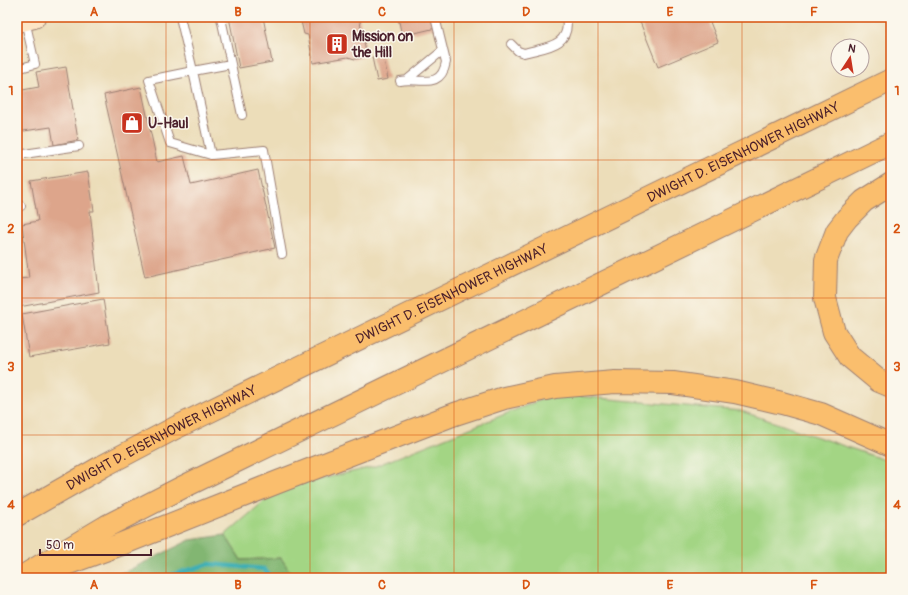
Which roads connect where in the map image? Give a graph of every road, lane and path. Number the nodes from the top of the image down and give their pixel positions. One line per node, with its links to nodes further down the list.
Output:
1 (180, 17): 10 (lane)
2 (435, 17): 7 (lane)
3 (566, 17): 6 (lane)
4 (220, 18): 8 (lane)
5 (25, 19): 9 (lane)
6 (511, 44)
7 (442, 51): 7 (lane)
8 (231, 64): 10 (lane); 12 (lane)
9 (17, 69)
10 (193, 71): 16 (lane); 16 (lane)
11 (891, 80): 21 (highway, DWIGHT D. EISENHOWER HIGHWAY)
12 (242, 115)
13 (891, 143): 22 (highway)
14 (79, 146): 15 (lane)
15 (17, 155)
16 (211, 155): 18 (lane)
17 (891, 184): 19 (highway)
18 (282, 254)
19 (891, 386)
20 (891, 445): 23 (highway)
21 (17, 515)
22 (20, 578)
23 (28, 578)

